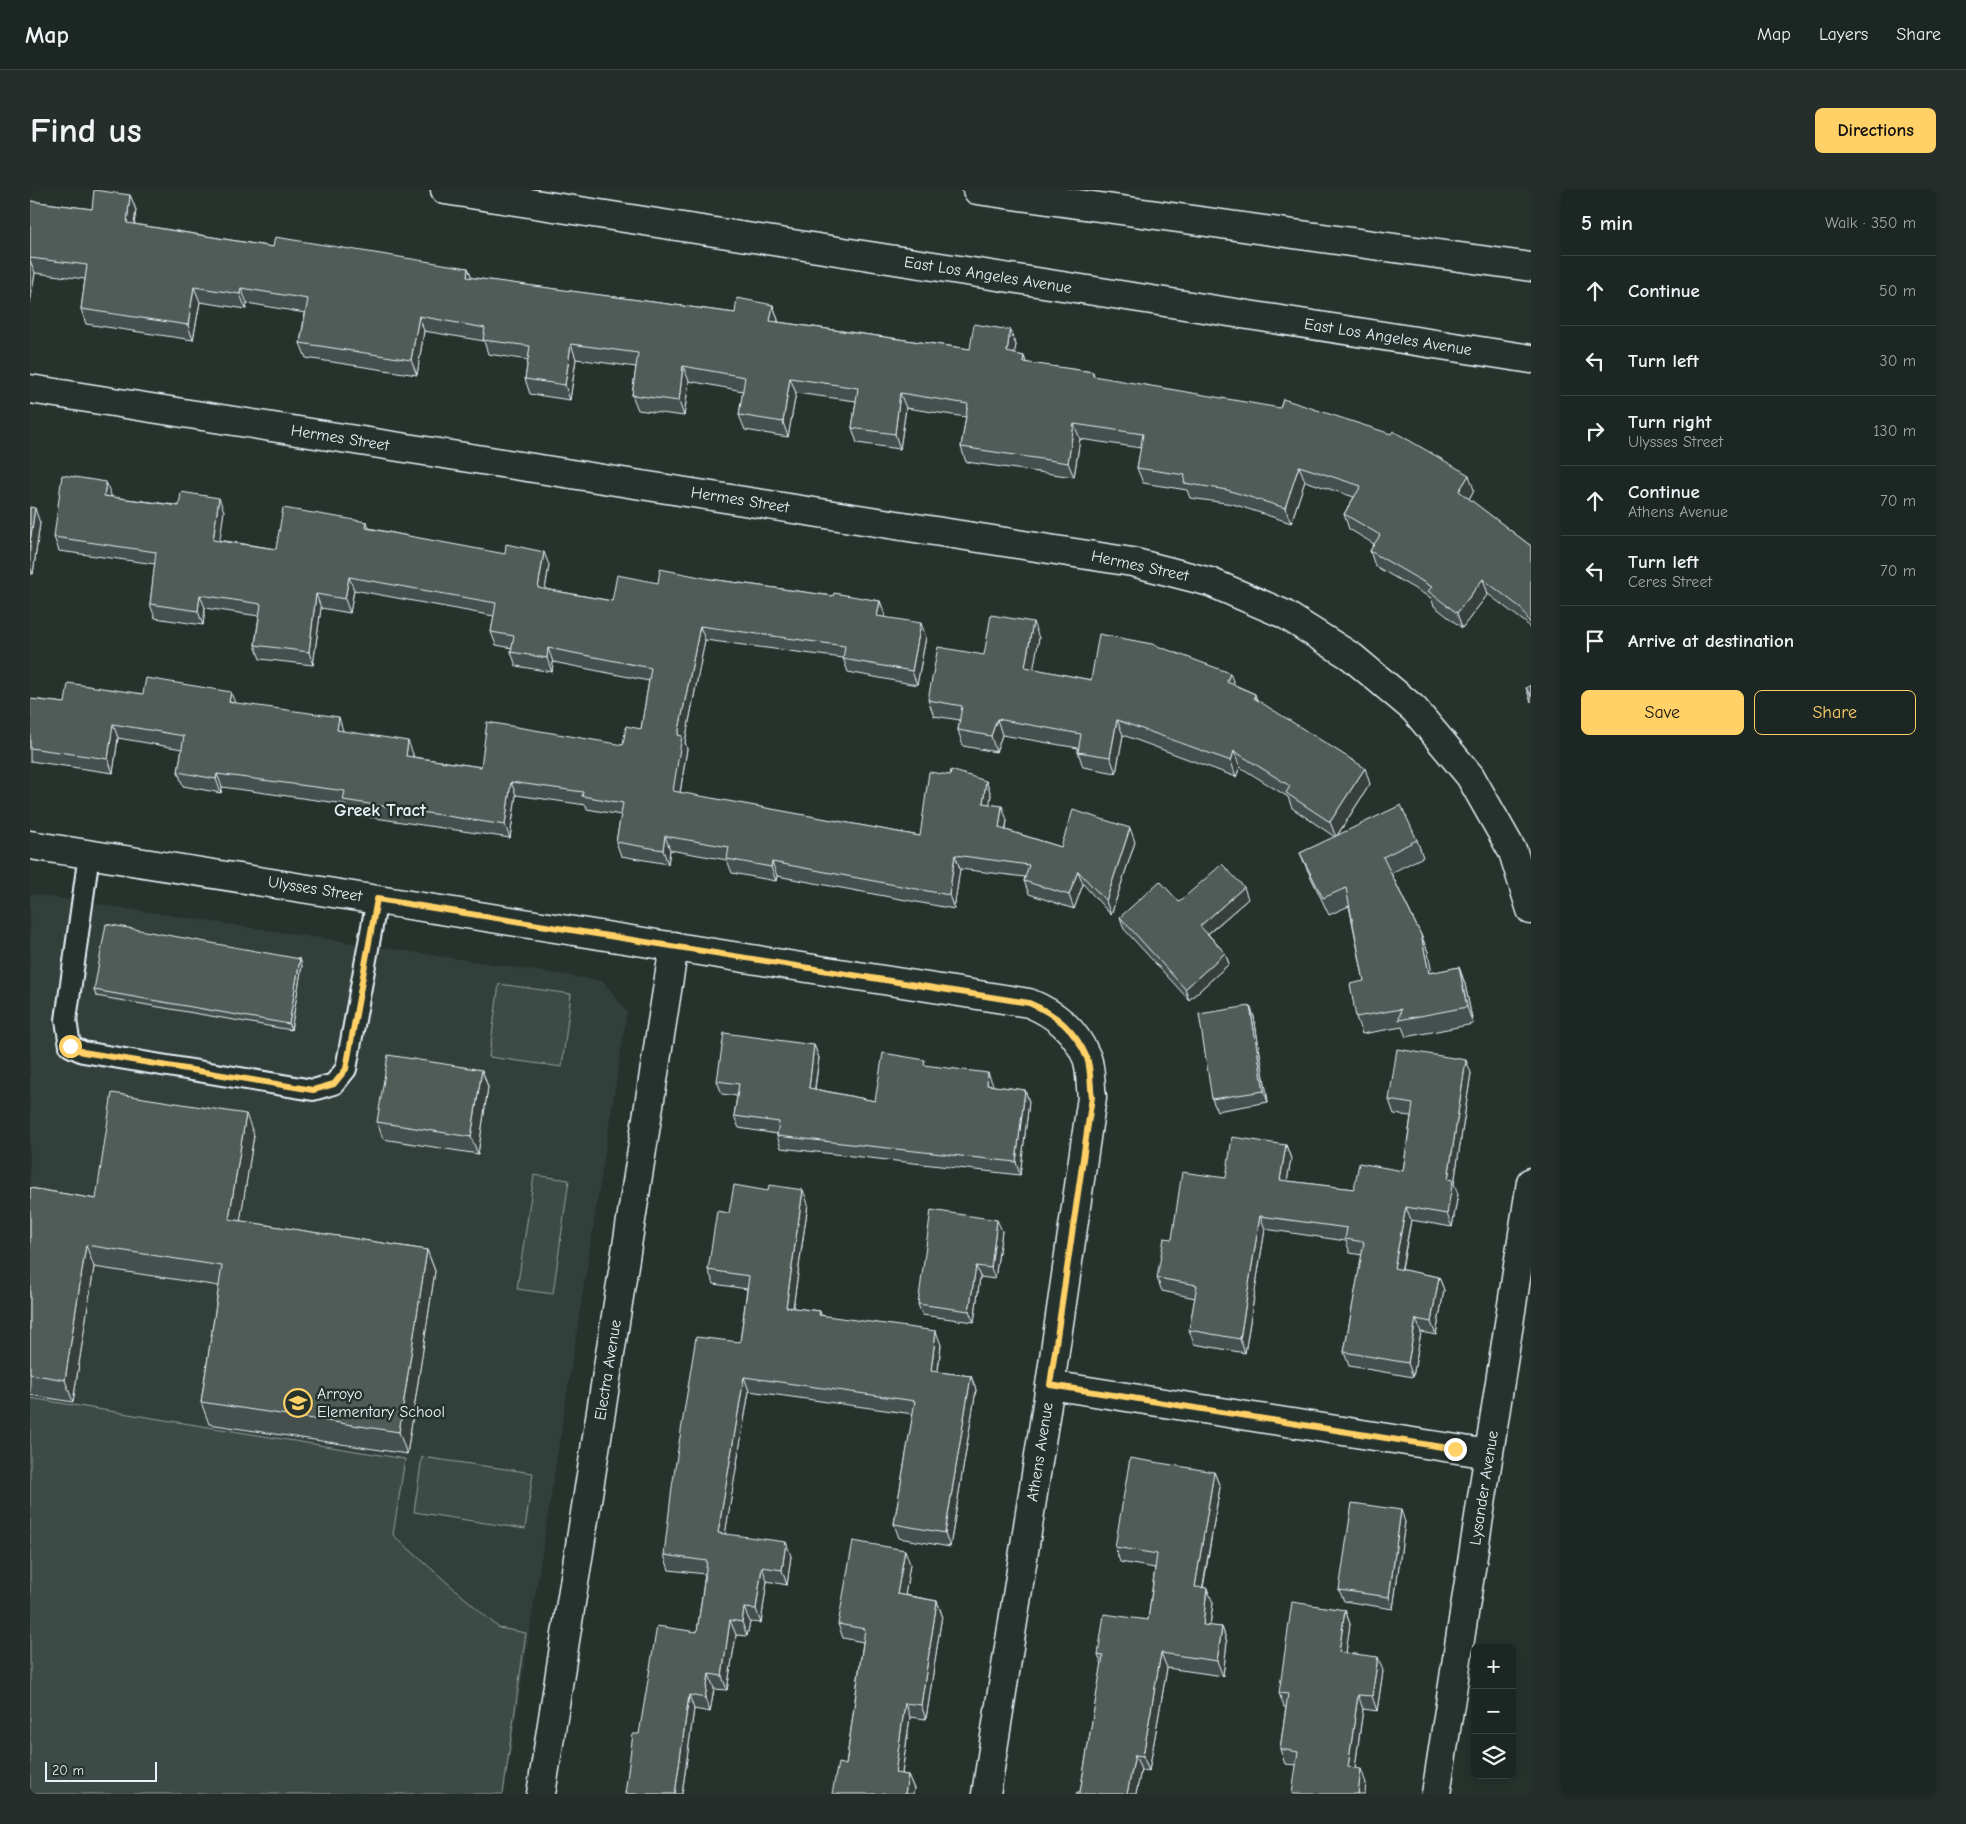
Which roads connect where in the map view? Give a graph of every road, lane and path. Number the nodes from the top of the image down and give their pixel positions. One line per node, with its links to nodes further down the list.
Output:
1 (445, 190): 4 (street, East Los Angeles Avenue)
2 (977, 190): 3 (street)
3 (1531, 267)
4 (1531, 360)
5 (30, 389): 9 (street, Hermes Street)
6 (30, 845): 7 (street, Ulysses Street)
7 (89, 854): 8 (street, Ulysses Street); 8 (lane)
8 (377, 899): 10 (street, Ulysses Street)
9 (1531, 910)
10 (674, 946): 11 (street, Ulysses Street); 15 (street, Electra Avenue)
11 (1067, 1026): 13 (street, Athens Avenue)
12 (1531, 1182): 14 (street, Lysander Avenue)
13 (1050, 1385): 14 (street); 16 (street, Athens Avenue)
14 (1490, 1454): 17 (street, Lysander Avenue)
15 (541, 1794)
16 (986, 1794)
17 (1436, 1794)

